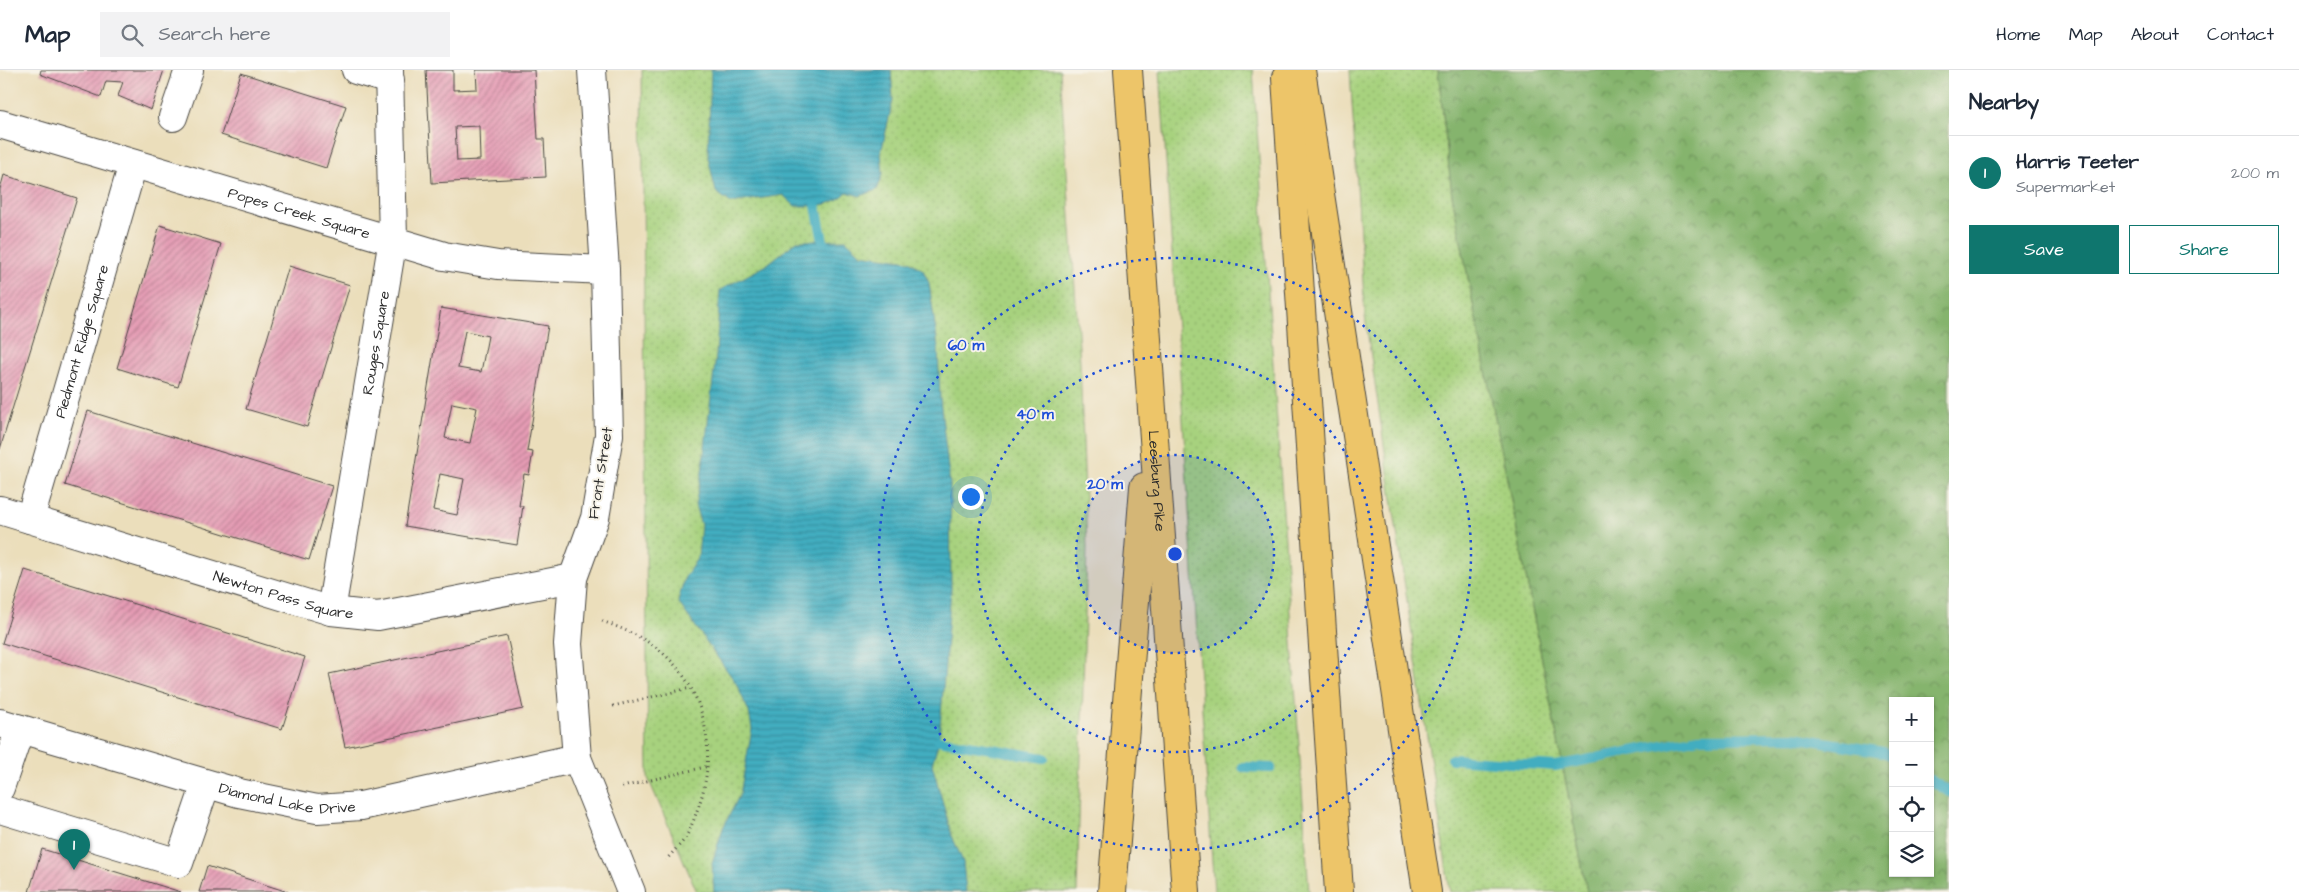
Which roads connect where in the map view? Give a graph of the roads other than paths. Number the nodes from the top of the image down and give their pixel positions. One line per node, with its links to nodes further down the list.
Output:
1 (189, 70): 8 (street)
2 (356, 70): 7 (street)
3 (592, 70): 12 (street, Front Street)
4 (1128, 70): 13 (highway, Leesburg Pike)
5 (1286, 70): 26 (highway)
6 (1301, 70): 27 (highway)
7 (389, 75): 11 (street, Rouges Square)
8 (173, 117)
9 (0, 124): 10 (street, Popes Creek Square)
10 (133, 164): 11 (street, Popes Creek Square); 15 (street, Piedmont Ridge Square)
11 (393, 239): 12 (street, Popes Creek Square); 17 (street, Rouges Square)
12 (605, 270): 16 (street, Front Street)
13 (1151, 393): 24 (highway); 25 (highway, Leesburg Pike)
14 (0, 510): 15 (street, Newton Pass Square)
15 (30, 519): 17 (street, Newton Pass Square)
16 (573, 578): 17 (street, Newton Pass Square); 19 (street, Front Street)
17 (331, 611)
18 (10, 726): 20 (street, Diamond Lake Drive); 21 (street)
19 (577, 758): 20 (street, Diamond Lake Drive); 23 (street, Front Street)
20 (206, 784): 22 (street)
21 (0, 788)
22 (0, 809)
23 (631, 892)
24 (1112, 892)
25 (1186, 892)
26 (1339, 892)
27 (1427, 892)

